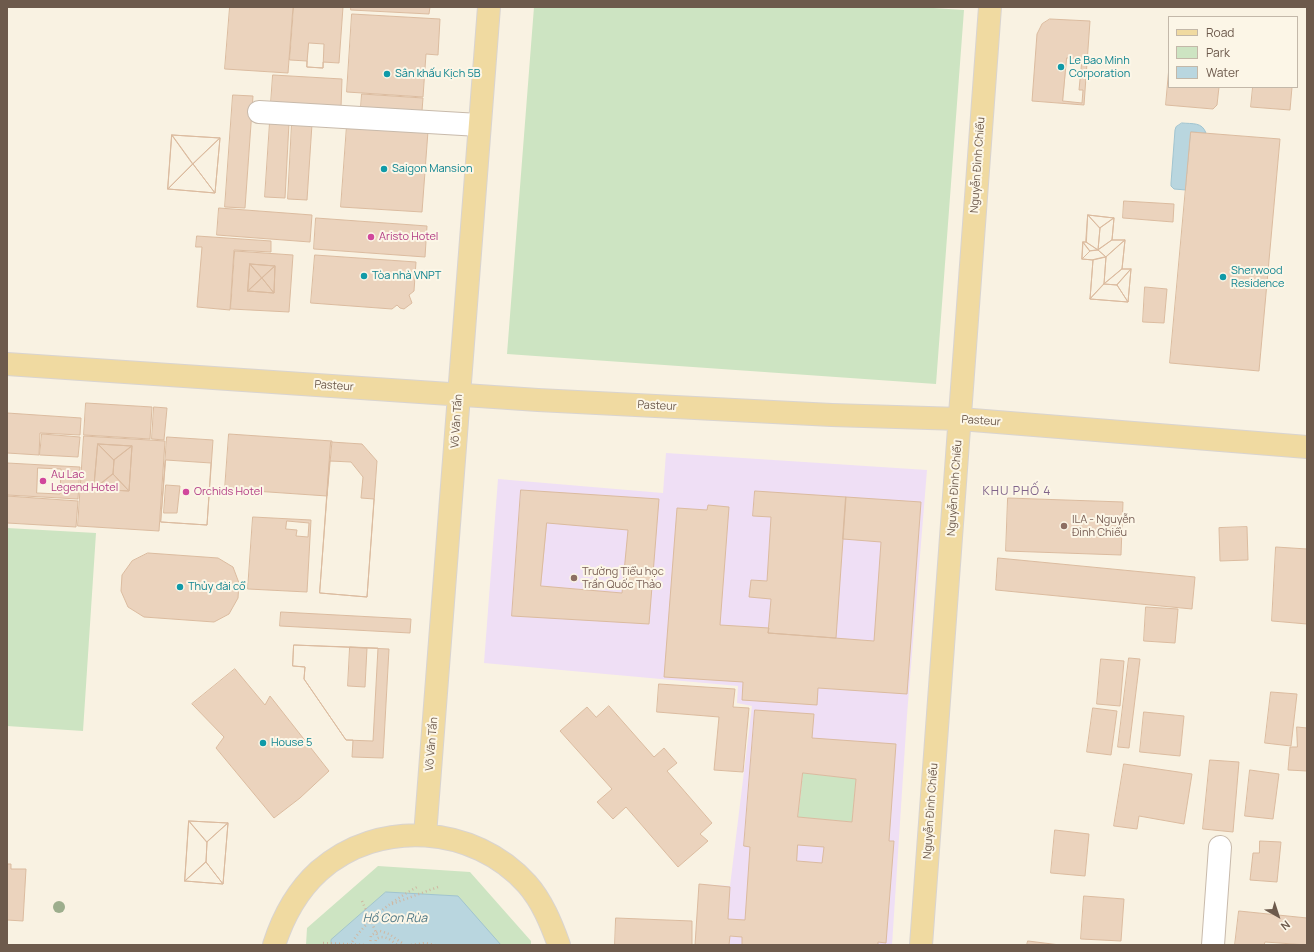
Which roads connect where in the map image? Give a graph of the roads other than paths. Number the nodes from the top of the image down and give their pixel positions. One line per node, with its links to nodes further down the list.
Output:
1 (489, 7): 4 (main road, Võ Văn Tần)
2 (990, 7): 7 (main road, Nguyễn Đình Chiểu)
3 (259, 112): 4 (lane)
4 (479, 125): 6 (main road, Võ Văn Tần)
5 (7, 364): 6 (main road, Pasteur)
6 (460, 394): 7 (main road, Pasteur); 9 (main road, Võ Văn Tần)
7 (960, 420): 8 (main road, Pasteur); 13 (main road, Nguyễn Đình Chiểu)
8 (1307, 447)
9 (425, 835): 11 (main road); 12 (main road)
10 (1220, 847): 14 (lane)
11 (274, 945)
12 (559, 945)
13 (921, 945)
14 (1213, 945)

